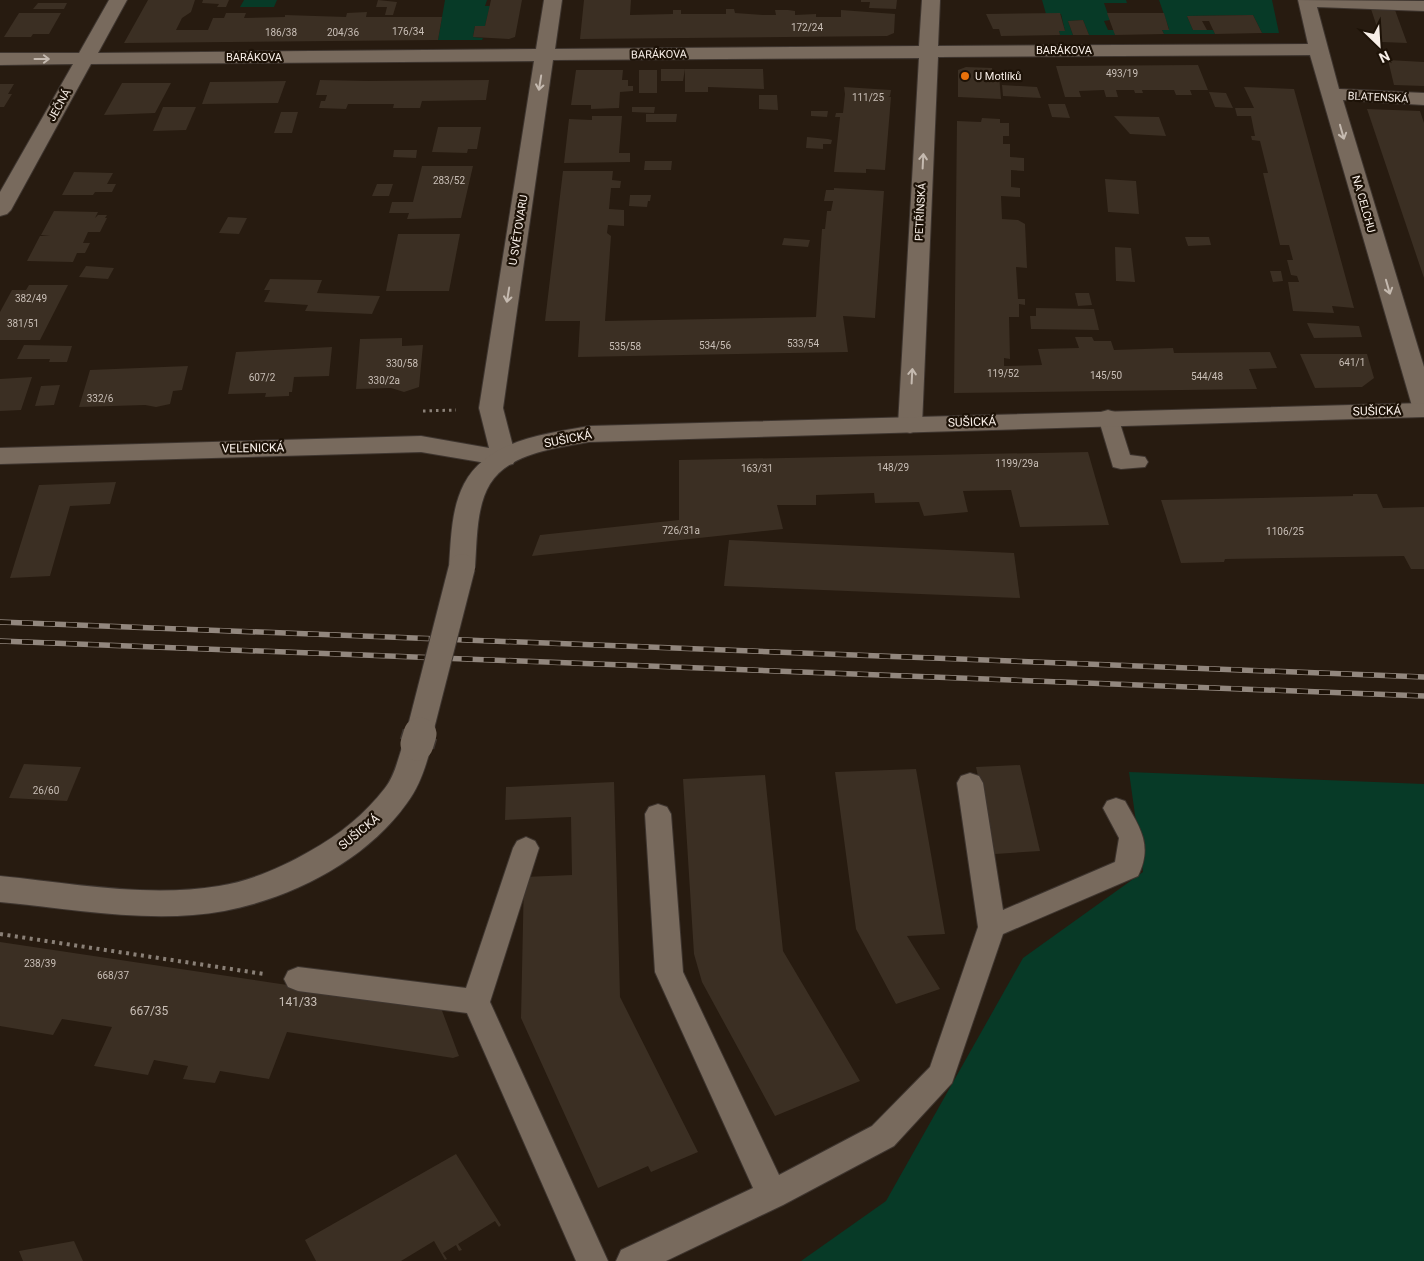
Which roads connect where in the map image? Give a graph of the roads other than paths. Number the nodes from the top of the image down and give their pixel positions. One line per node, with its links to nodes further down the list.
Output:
1 (118, 0): 10 (street, JEČNÁ)
2 (553, 0): 8 (street, U SVĚTOVARU)
3 (931, 0): 7 (street, PETŘÍNSKÁ)
4 (1307, 0): 5 (street); 6 (street, NA CELCHU)
5 (1424, 6)
6 (1318, 49): 7 (street, BARÁKOVA); 11 (street, NA CELCHU)
7 (928, 51): 8 (street, BARÁKOVA); 16 (street, PETŘÍNSKÁ, one-way to 7)
8 (544, 55): 10 (street, BARÁKOVA); 18 (street, U SVĚTOVARU, one-way to 18)
9 (0, 59): 10 (street, BARÁKOVA, one-way to 10)
10 (85, 59): 13 (street, JEČNÁ)
11 (1331, 94): 12 (street, BLATENSKÁ); 14 (street, NA CELCHU, one-way to 14)
12 (1424, 99)
13 (0, 210)
14 (1424, 408): 15 (street, SUŠICKÁ)
15 (1108, 417): 16 (street, SUŠICKÁ); 19 (lane)
16 (910, 425): 18 (street, SUŠICKÁ)
17 (0, 456): 18 (street, VELENICKÁ)
18 (504, 458): 24 (street, SUŠICKÁ, bridge)
19 (1137, 462)
20 (970, 783): 25 (lane)
21 (1116, 808): 25 (lane)
22 (658, 814): 28 (lane)
23 (526, 848): 27 (lane)
24 (0, 889)
25 (992, 927): 28 (lane)
26 (298, 979): 27 (lane)
27 (476, 1002): 29 (lane)
28 (772, 1195): 30 (lane)
29 (592, 1261)
30 (632, 1261)

